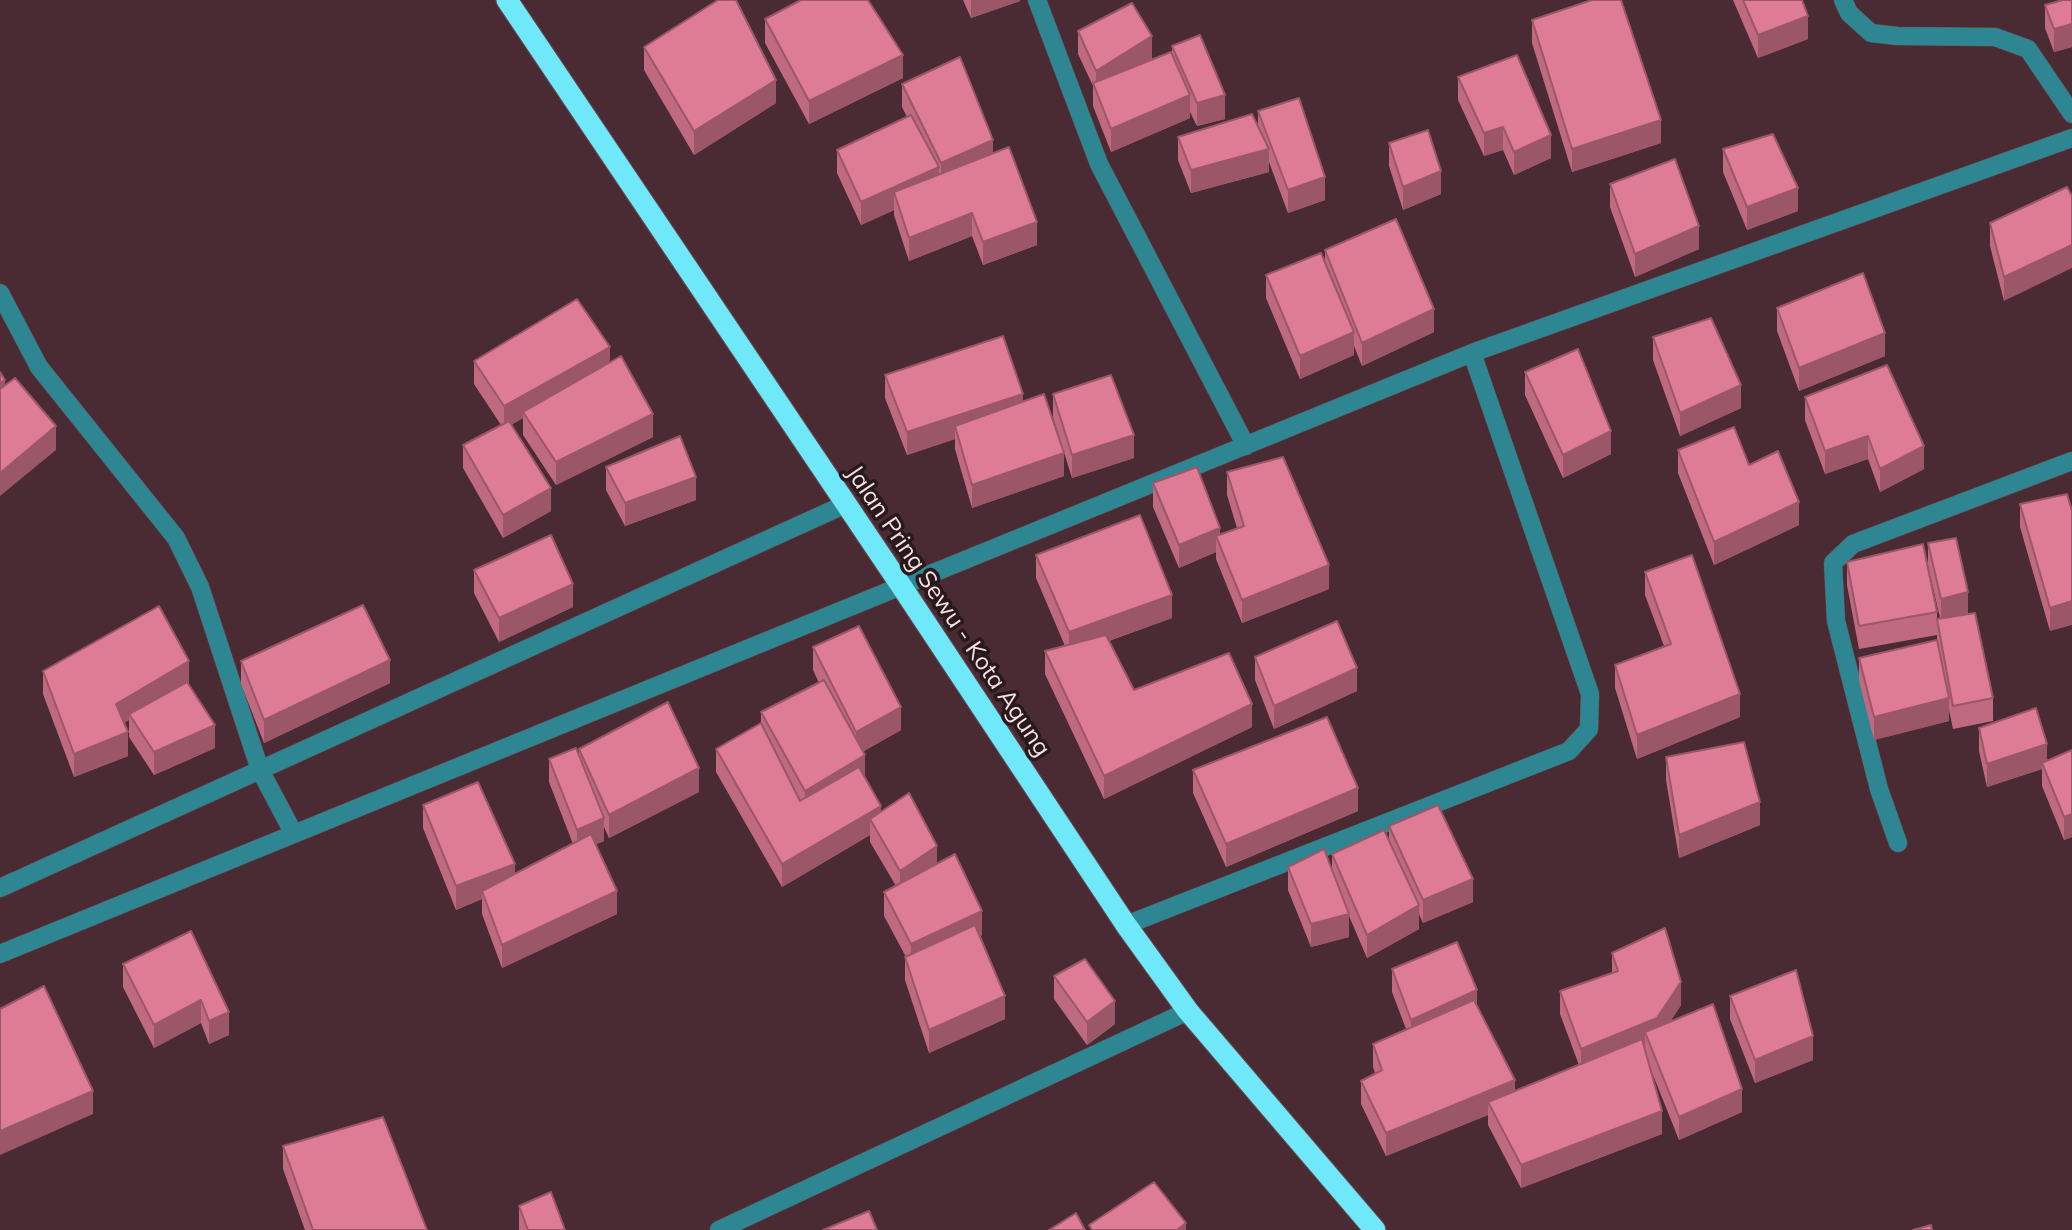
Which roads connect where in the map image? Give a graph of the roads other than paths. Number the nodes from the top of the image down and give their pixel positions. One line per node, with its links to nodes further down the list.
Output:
1 (507, 0): 10 (highway, Jalan Pring Sewu - Kota Agung)
2 (1037, 0): 8 (street)
3 (1843, 0): 4 (street)
4 (2072, 114)
5 (2072, 138): 7 (street)
6 (0, 293): 12 (street)
7 (1472, 353): 8 (street); 16 (street)
8 (1246, 446): 11 (street)
9 (2072, 461): 14 (street)
10 (846, 504): 11 (highway, Jalan Pring Sewu - Kota Agung); 12 (street)
11 (902, 587): 13 (street); 16 (highway, Jalan Pring Sewu - Kota Agung)
12 (260, 770): 13 (street); 15 (street)
13 (294, 834): 17 (street)
14 (1898, 843)
15 (0, 888)
16 (1126, 925): 18 (highway, Jalan Pring Sewu - Kota Agung)
17 (0, 954)
18 (1188, 1012): 19 (street); 20 (highway, Jalan Pring Sewu - Kota Agung)
19 (719, 1230)
20 (1375, 1230)

